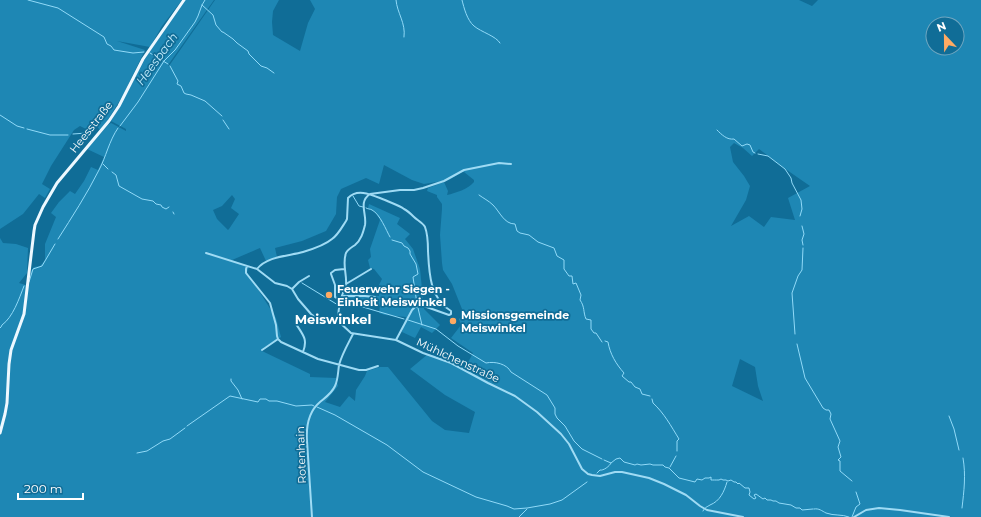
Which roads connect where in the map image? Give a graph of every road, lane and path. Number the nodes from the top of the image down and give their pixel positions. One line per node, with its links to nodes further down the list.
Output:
1 (184, 0): 24 (main road, Heesstraße)
2 (511, 164): 3 (street)
3 (370, 194): 6 (street); 7 (street); 19 (street)
4 (206, 252): 5 (street)
5 (247, 266): 7 (street); 18 (street)
6 (344, 268): 10 (street); 14 (street)
7 (257, 269): 11 (street)
8 (371, 269): 10 (street)
9 (309, 276): 11 (street)
10 (346, 284): 12 (street)
11 (292, 289): 15 (street)
12 (342, 296): 13 (street); 14 (street)
13 (375, 297)
14 (341, 300): 15 (street)
15 (338, 321): 17 (street)
16 (296, 324): 21 (street)
17 (353, 334): 19 (street, Mühlchenstraße); 22 (street, Rotenhain)
18 (278, 339): 20 (street); 21 (street)
19 (396, 340): 26 (street, Mühlchenstraße)
20 (262, 350)
21 (303, 352): 22 (street)
22 (340, 364): 23 (street); 25 (street, Rotenhain)
23 (378, 366)
24 (0, 433)
25 (312, 517)
26 (743, 517)
27 (854, 517): 28 (street)
28 (949, 517)

